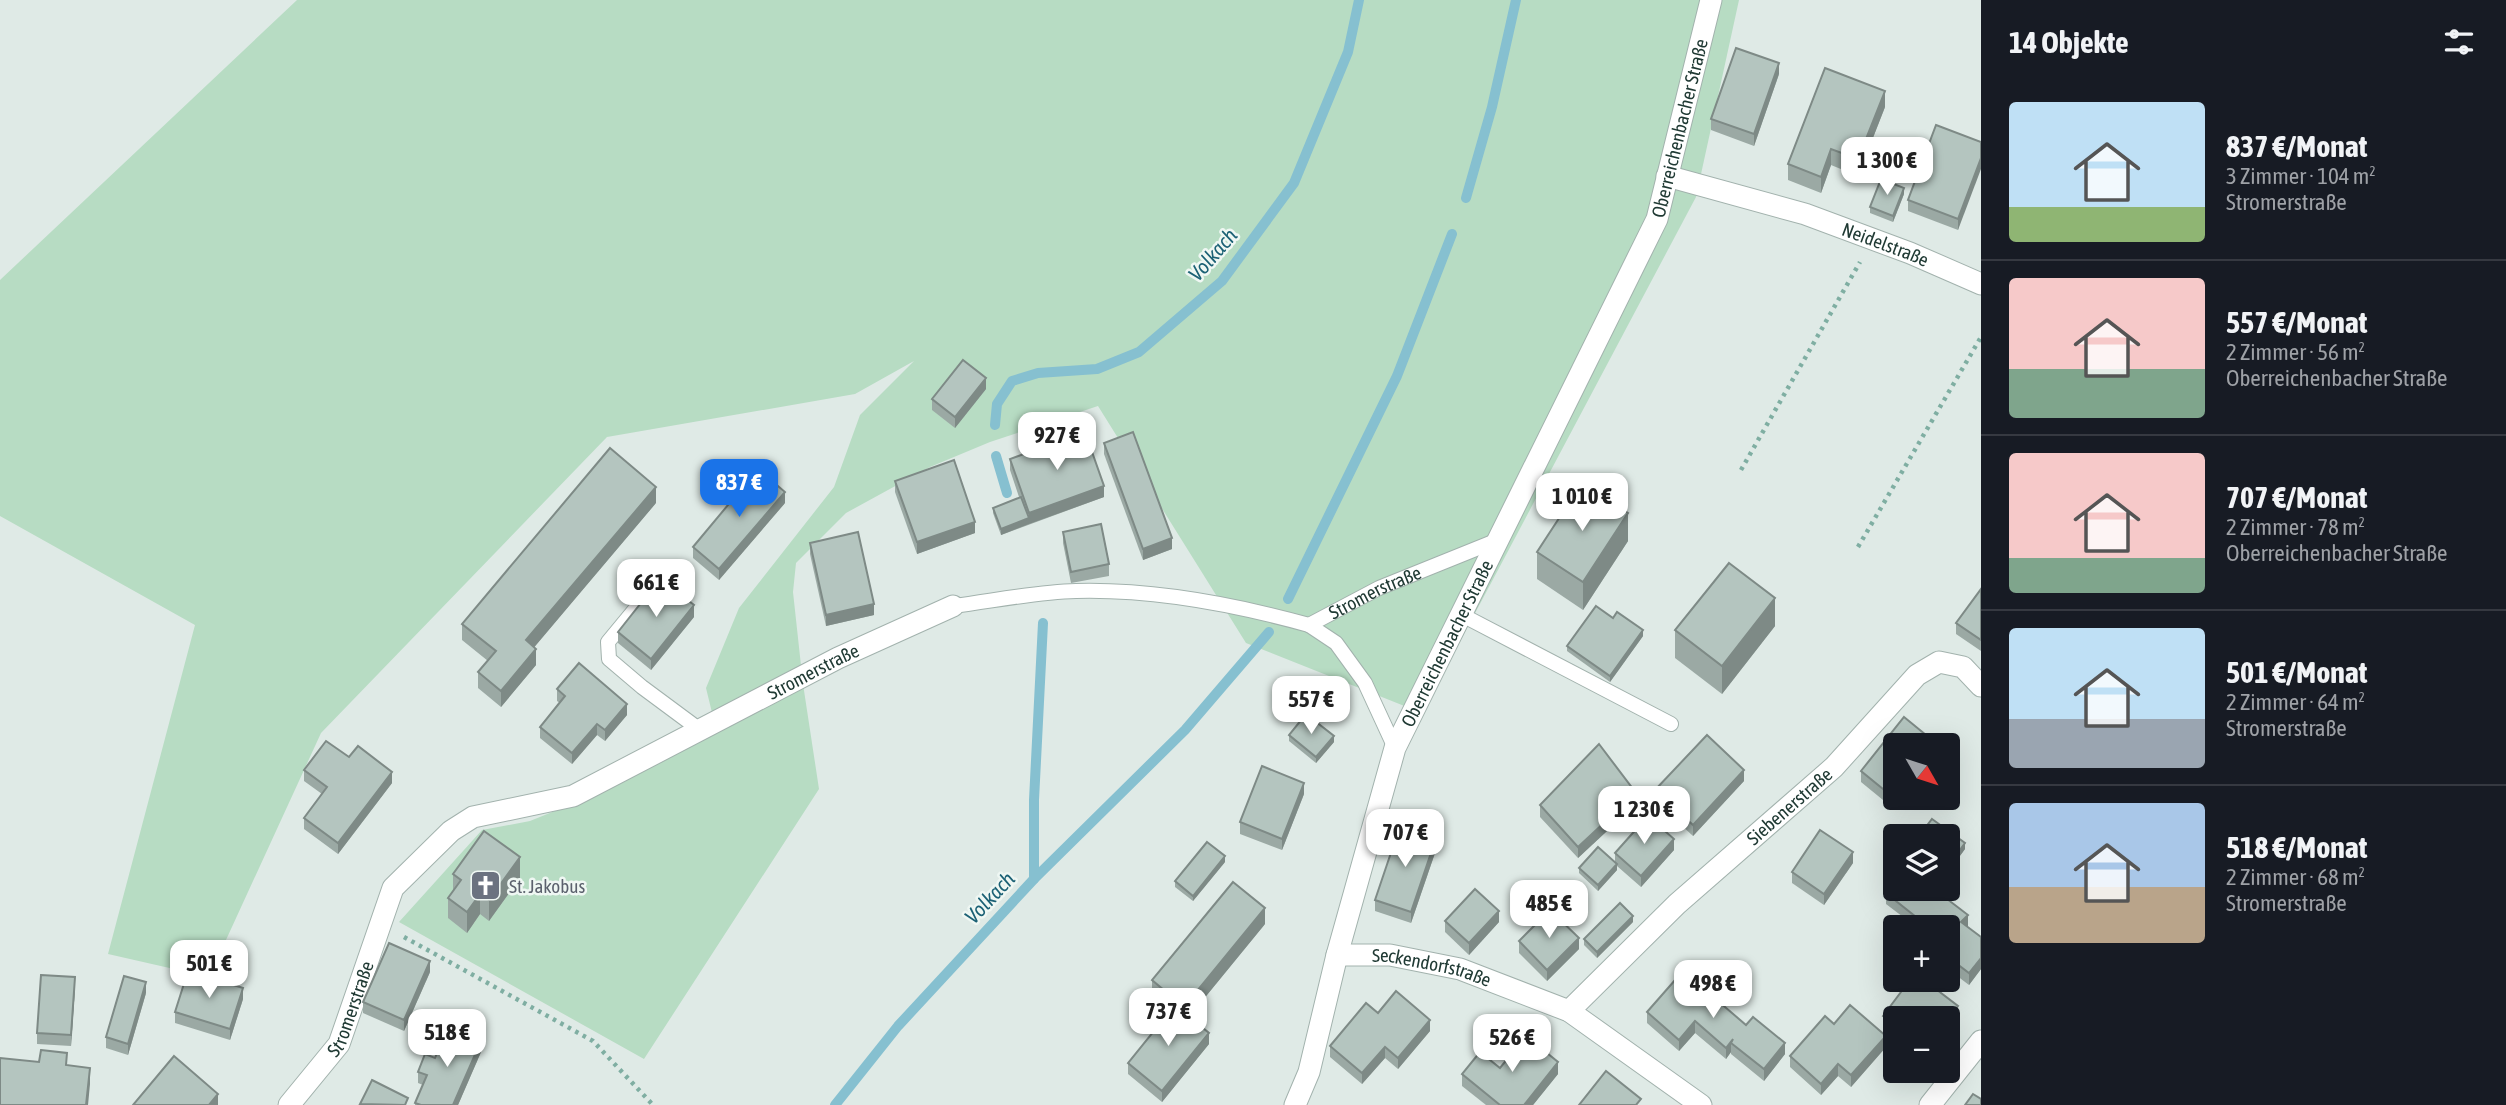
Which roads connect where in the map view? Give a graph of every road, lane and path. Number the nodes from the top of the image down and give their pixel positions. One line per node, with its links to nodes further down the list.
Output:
1 (1711, 0): 2 (street, Oberreichenbacher Straße)
2 (1667, 176): 3 (street, Neidelstraße); 7 (street, Oberreichenbacher Straße)
3 (1872, 238): 4 (street, Neidelstraße); 6 (path)
4 (1981, 284)
5 (1981, 337): 8 (path)
6 (1741, 470)
7 (1500, 539): 11 (street, Oberreichenbacher Straße); 12 (lane, Stromerstraße)
8 (1858, 547)
9 (665, 573): 15 (lane)
10 (953, 606): 12 (lane, Stromerstraße); 15 (street, Stromerstraße)
11 (1462, 615): 14 (lane); 16 (street, Oberreichenbacher Straße)
12 (1309, 625): 16 (lane)
13 (1981, 687): 19 (street, Siebenerstraße)
14 (1671, 724)
15 (700, 730): 17 (street, Stromerstraße)
16 (1395, 748): 18 (street, Oberreichenbacher Straße)
17 (381, 924): 21 (street, Stromerstraße); 22 (path)
18 (1337, 955): 19 (street, Seckendorfstraße); 23 (street, Oberreichenbacher Straße)
19 (1569, 1011): 24 (street, Seckendorfstraße)
20 (1981, 1041): 25 (street)
21 (289, 1105)
22 (653, 1105)
23 (1295, 1105)
24 (1700, 1105)
25 (1930, 1105)

